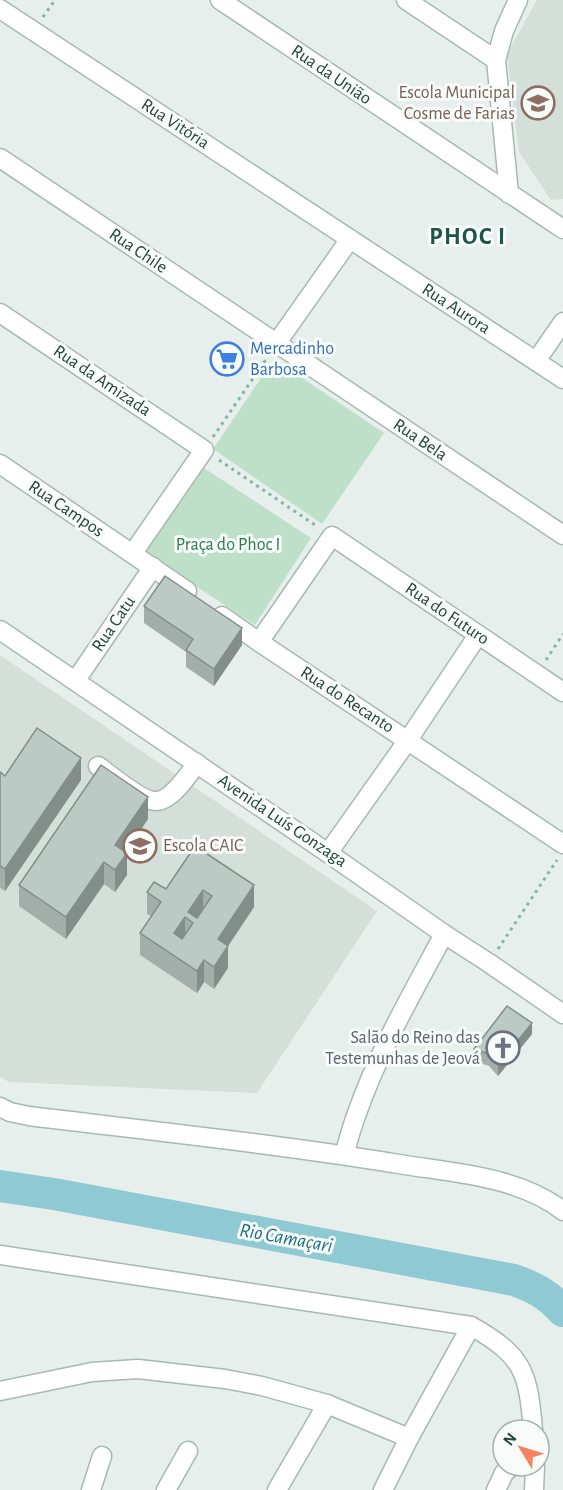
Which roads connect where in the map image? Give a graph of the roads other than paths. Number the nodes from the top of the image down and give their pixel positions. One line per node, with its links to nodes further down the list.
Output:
1 (220, 0): 7 (street, Rua da União)
2 (406, 0): 5 (street)
3 (518, 0): 5 (street)
4 (0, 9): 9 (street, Rua Vitória)
5 (496, 60): 7 (street)
6 (0, 158): 12 (street, Rua Chile)
7 (509, 194): 8 (street, Rua da União)
8 (562, 227)
9 (350, 239): 12 (street); 13 (street, Rua Aurora)
10 (0, 313): 17 (street, Rua da Amizada)
11 (563, 322): 13 (street)
12 (276, 344): 16 (street, Rua Bela)
13 (536, 361): 14 (street, Rua Aurora)
14 (563, 380)
15 (0, 465): 17 (street, Rua Campos)
16 (563, 535)
17 (133, 554): 18 (street, Rua do Recanto)
18 (153, 567): 21 (street, Rua do Recanto); 22 (street, Rua Catu)
19 (0, 630): 22 (street, Avenida Luís Gonzaga)
20 (478, 635): 21 (street, Rua do Futuro); 23 (street, Rua do Futuro); 24 (street)
21 (259, 642): 24 (street, Rua do Recanto)
22 (76, 680): 25 (street, Avenida Luís Gonzaga)
23 (563, 692)
24 (408, 740): 27 (street, Rua do Recanto); 28 (street)
25 (196, 763): 26 (street); 28 (street, Avenida Luís Gonzaga)
26 (98, 766)
27 (560, 852)
28 (328, 853): 29 (street, Avenida Luís Gonzaga)
29 (444, 934): 30 (street, Avenida Luís Gonzaga); 32 (street)
30 (563, 1014)
31 (0, 1107): 32 (street)
32 (344, 1155): 33 (street)
33 (563, 1210)
34 (0, 1255): 35 (street)
35 (471, 1326): 38 (street); 39 (street)
36 (0, 1391): 37 (street)
37 (327, 1404): 39 (street); 44 (street)
38 (532, 1418)
39 (409, 1438): 45 (street)
40 (188, 1450): 43 (street)
41 (102, 1456): 42 (street)
42 (91, 1490)
43 (166, 1490)
44 (277, 1490)
45 (383, 1490)

